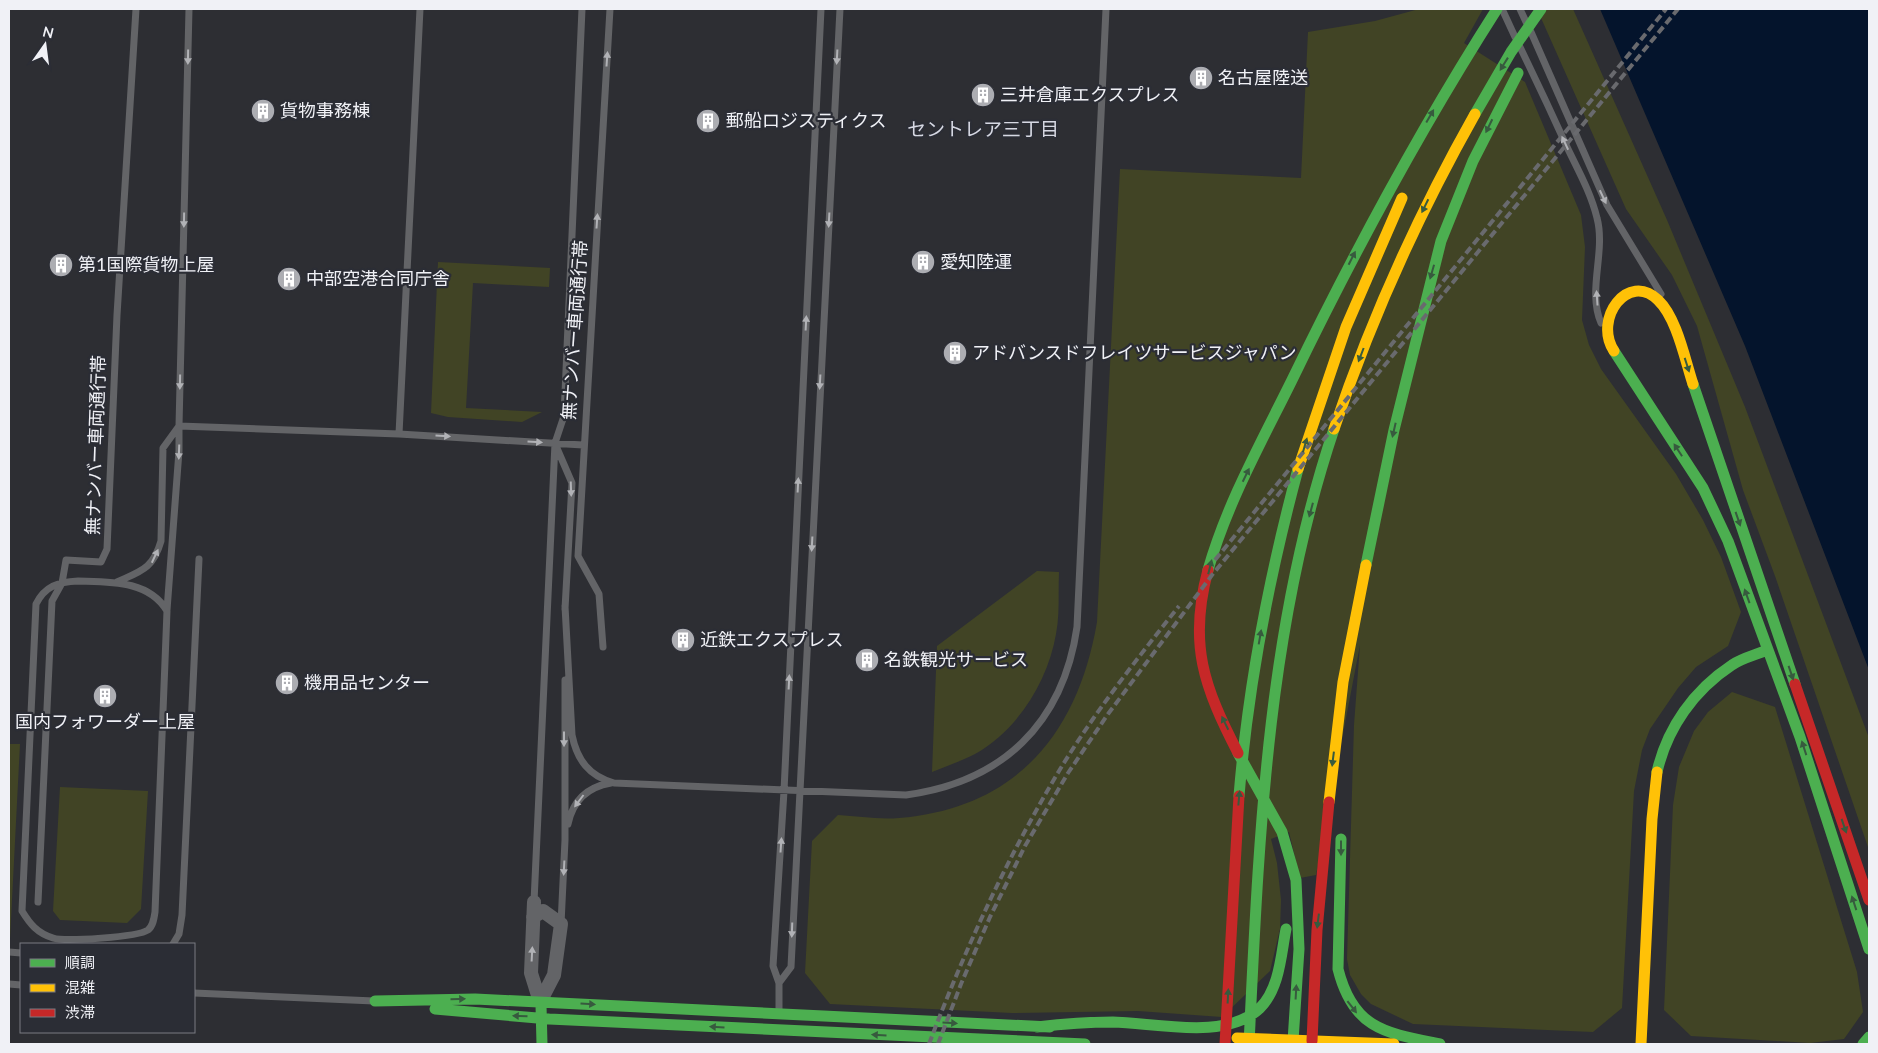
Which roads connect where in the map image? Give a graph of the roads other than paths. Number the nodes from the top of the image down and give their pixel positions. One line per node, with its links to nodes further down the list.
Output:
1 (136, 9): 26 (lane, 無ナンバー車両通行帯)
2 (189, 9): 21 (lane, one-way to 21)
3 (420, 9): 22 (lane)
4 (582, 9): 23 (lane)
5 (610, 9): 24 (lane, 無ナンバー車両通行帯, one-way to 5)
6 (821, 9): 34 (lane, one-way to 6)
7 (840, 9): 35 (lane, one-way to 35)
8 (1106, 9): 35 (lane)
9 (1497, 9): 37 (main road, one-way to 9)
10 (1502, 9): 20 (lane, one-way to 10)
11 (1513, 9): 14 (main road)
12 (1520, 9): 19 (lane, one-way to 19)
13 (1541, 9): 64 (main road, one-way to 64)
14 (1499, 30)
15 (1543, 32): 28 (main road, one-way to 28)
16 (1469, 77): 17 (main road)
17 (1460, 93)
18 (1408, 187): 38 (main road, one-way to 18)
19 (1672, 319): 20 (main road); 41 (main road, one-way to 41)
20 (1610, 345): 32 (main road, one-way to 20)
21 (179, 426): 22 (lane); 27 (lane, one-way to 21); 30 (lane, one-way to 30)
22 (399, 434): 23 (lane, one-way to 23)
23 (555, 443): 24 (lane); 29 (lane, one-way to 29); 43 (lane)
24 (583, 445): 31 (lane, 無ナンバー車両通行帯)
25 (199, 559): 46 (lane)
26 (62, 583): 27 (lane); 30 (lane); 42 (lane, 無ナンバー車両通行帯)
27 (116, 583): 30 (lane)
28 (1360, 590): 36 (main road); 58 (main road, one-way to 58)
29 (565, 606): 33 (lane); 40 (lane, one-way to 40)
30 (167, 611)
31 (602, 647)
32 (1767, 650): 47 (main road, one-way to 32); 67 (main road)
33 (614, 783): 34 (lane); 40 (lane, one-way to 40)
34 (784, 791): 35 (lane); 48 (lane, one-way to 34)
35 (799, 792): 48 (lane, one-way to 48)
36 (1342, 799)
37 (1263, 801): 54 (main road); 57 (main road, one-way to 37)
38 (1237, 824): 62 (main road); 63 (main road, one-way to 38)
39 (1342, 827): 66 (main road, one-way to 66)
40 (565, 840): 45 (lane, one-way to 45)
41 (1869, 900)
42 (38, 902)
43 (534, 902): 44 (street)
44 (533, 917): 45 (street); 51 (street, one-way to 44)
45 (561, 924): 51 (street)
46 (174, 943)
47 (1869, 949)
48 (779, 983): 52 (lane)
49 (195, 993): 50 (lane)
50 (375, 1001): 51 (main road, one-way to 51); 53 (main road, one-way to 50)
51 (540, 1002): 52 (main road, one-way to 52); 53 (main road)
52 (778, 1015): 54 (main road, one-way to 54); 55 (main road)
53 (543, 1017): 55 (main road, one-way to 53); 59 (main road)
54 (1037, 1026): 57 (main road)
55 (779, 1030): 60 (main road); 61 (main road, one-way to 55)
56 (1869, 1037): 68 (main road)
57 (1293, 1042): 58 (main road)
58 (1312, 1043): 65 (main road)
59 (542, 1044)
60 (778, 1044)
61 (1085, 1044)
62 (1213, 1044)
63 (1225, 1044)
64 (1249, 1044)
65 (1394, 1044)
66 (1440, 1044)
67 (1641, 1044)
68 (1864, 1044)

